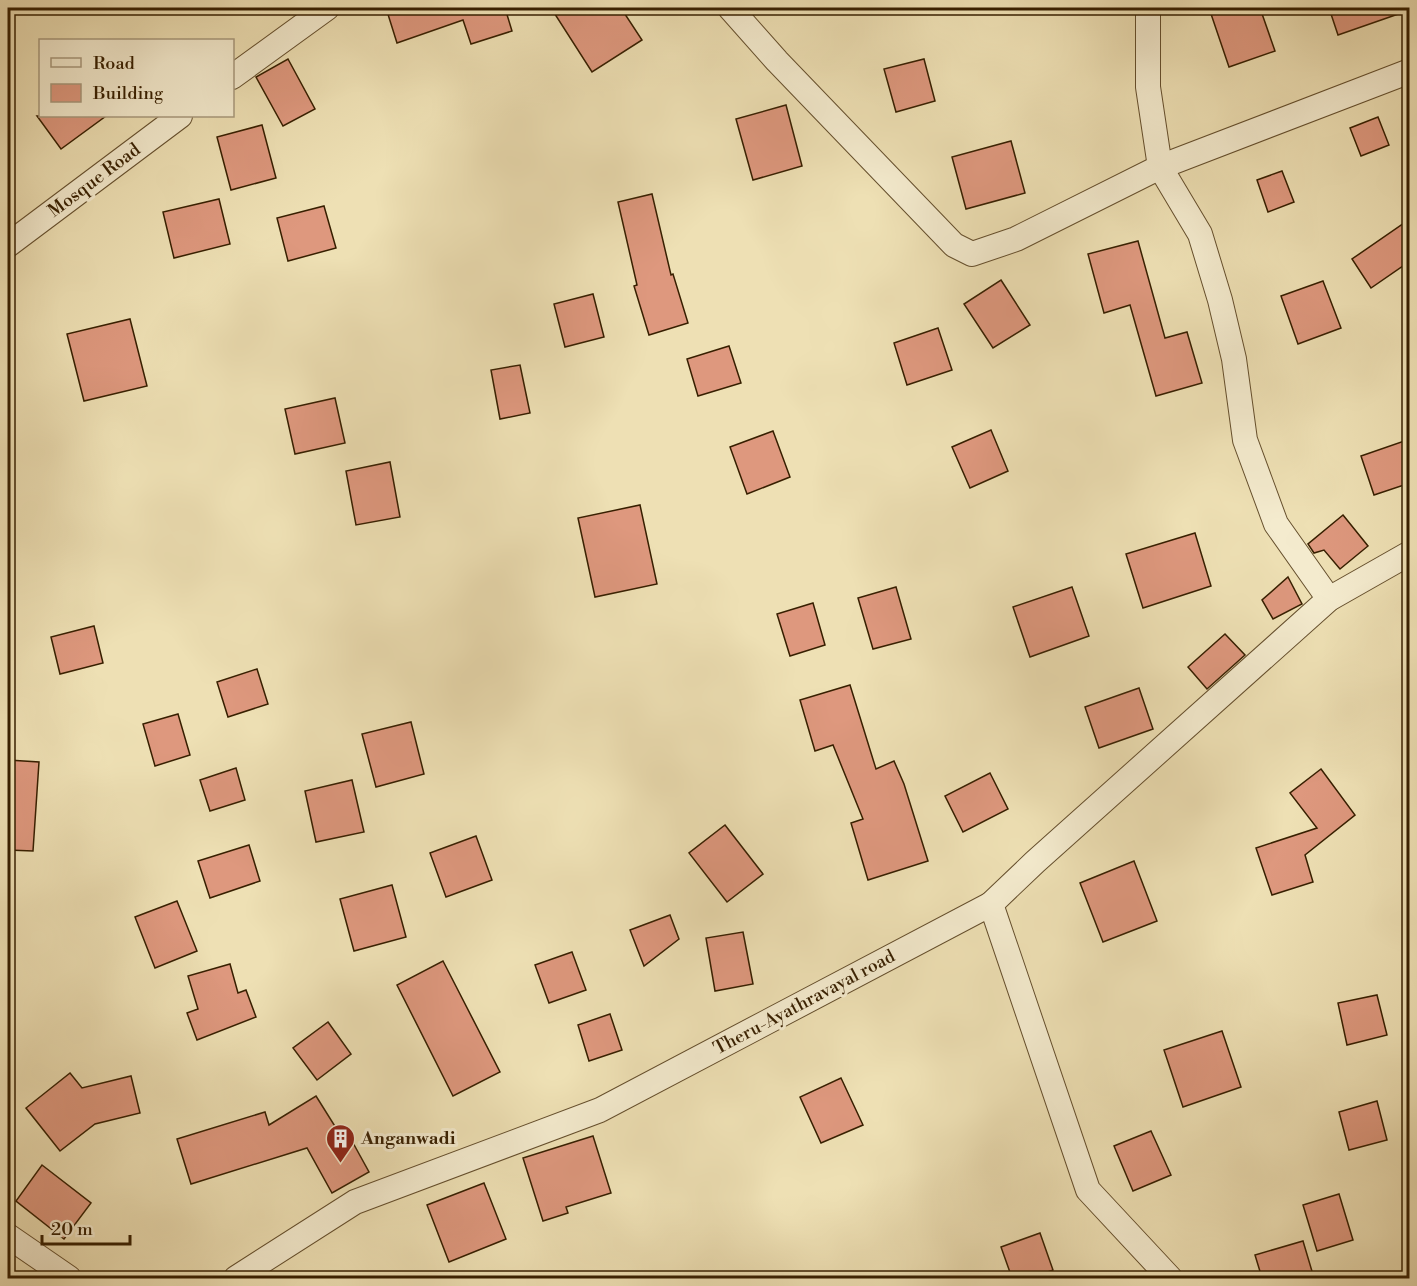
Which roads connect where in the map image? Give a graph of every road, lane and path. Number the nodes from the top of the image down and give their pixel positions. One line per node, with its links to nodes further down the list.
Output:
1 (327, 8): 5 (street)
2 (730, 8): 7 (street)
3 (1148, 8): 7 (street)
4 (1410, 72): 7 (street)
5 (234, 76)
6 (179, 117): 8 (street, Mosque Road)
7 (1160, 167): 10 (street)
8 (8, 245)
9 (1410, 553): 10 (street, Theru-Ayathravayal road)
10 (1329, 599): 11 (street, Theru-Ayathravayal road)
11 (992, 904): 14 (street, Theru-Ayathravayal road); 15 (street)
12 (8, 1236): 13 (street)
13 (69, 1278)
14 (236, 1278)
15 (1170, 1278)

